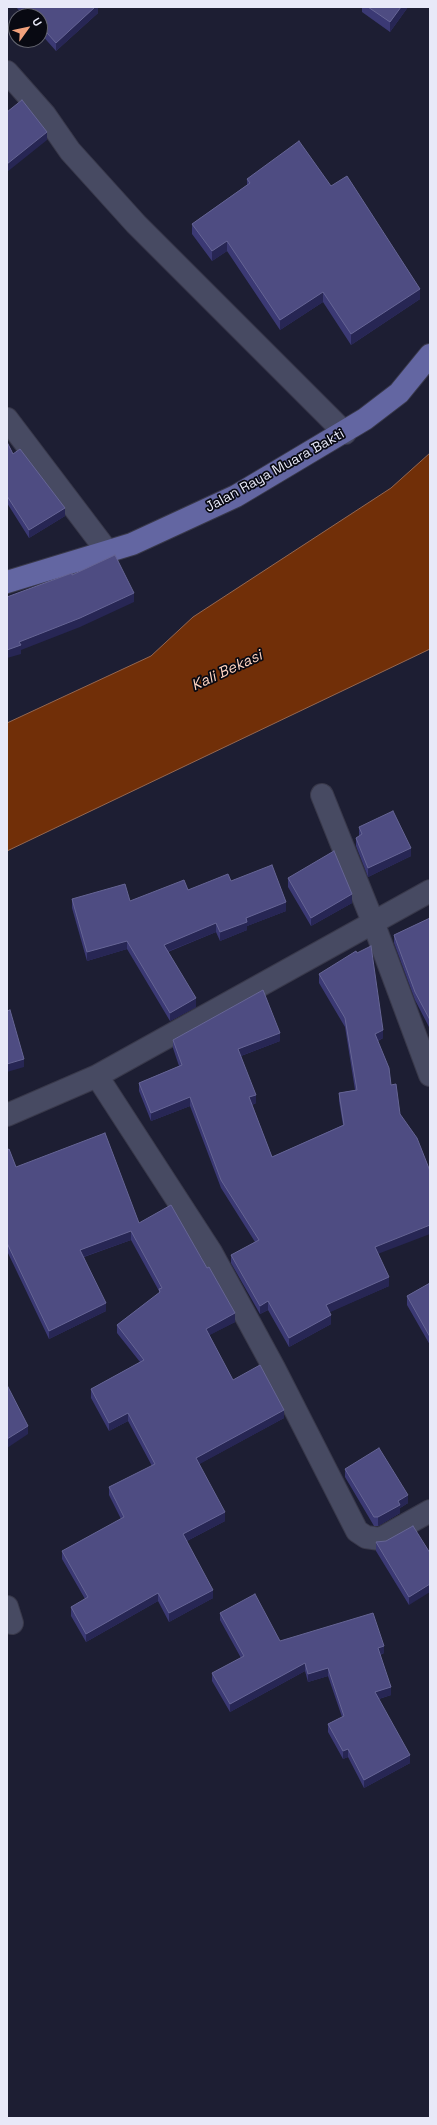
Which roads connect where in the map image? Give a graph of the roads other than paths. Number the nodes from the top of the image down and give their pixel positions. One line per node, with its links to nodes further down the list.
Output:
1 (7, 72): 4 (street)
2 (430, 355): 4 (main road, Jalan Raya Muara Bakti)
3 (7, 419): 5 (street)
4 (345, 433): 5 (main road, Jalan Raya Muara Bakti)
5 (107, 552): 6 (main road, Jalan Raya Muara Bakti)
6 (7, 582)
7 (322, 795): 9 (street)
8 (430, 891): 9 (street)
9 (373, 922): 10 (street); 11 (street)
10 (430, 1075)
11 (97, 1076): 12 (street); 13 (street)
12 (7, 1116)
13 (430, 1511)

